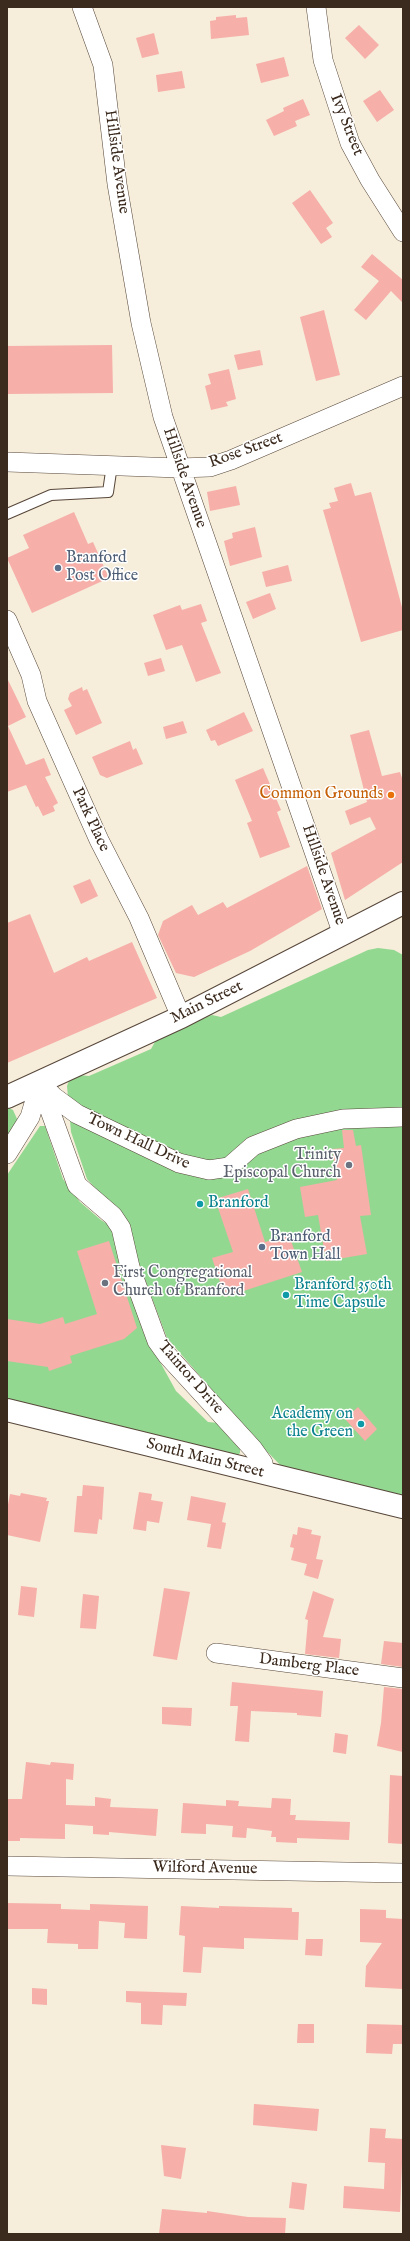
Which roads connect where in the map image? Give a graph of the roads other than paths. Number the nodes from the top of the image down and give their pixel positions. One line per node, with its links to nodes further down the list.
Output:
1 (82, 7): 7 (street, Hillside Avenue)
2 (316, 7): 3 (street, Ivy Street)
3 (403, 232)
4 (403, 386): 7 (street, Rose Street)
5 (7, 462): 6 (street, Rose Street)
6 (112, 465): 7 (street, Rose Street); 8 (lane)
7 (179, 468): 11 (street, Hillside Avenue)
8 (7, 514)
9 (7, 620): 12 (street, Park Place)
10 (402, 905): 11 (street, Main Street)
11 (343, 935): 12 (street, Main Street)
12 (181, 1017): 13 (street, Main Street)
13 (40, 1083): 14 (street, Main Street); 15 (street, Town Hall Drive); 16 (street); 18 (street, Taintor Drive)
14 (7, 1097)
15 (403, 1117)
16 (7, 1154)
17 (7, 1410): 18 (street, South Main Street)
18 (265, 1474): 19 (street, South Main Street)
19 (403, 1507)
20 (216, 1653): 21 (street, Damberg Place)
21 (403, 1678)
22 (7, 1866): 23 (street, Wilford Avenue)
23 (403, 1873)

